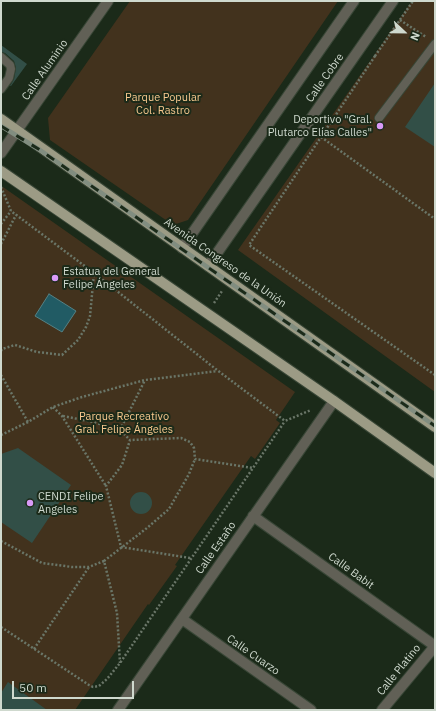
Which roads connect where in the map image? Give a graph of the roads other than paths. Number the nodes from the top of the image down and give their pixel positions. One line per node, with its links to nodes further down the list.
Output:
1 (108, 1): 9 (street, Calle Aluminio)
2 (354, 1): 12 (street, Calle Cobre)
3 (393, 1): 13 (street, Calle Cobre)
4 (432, 42): 7 (lane)
5 (1, 57): 6 (lane)
6 (1, 90)
7 (379, 118)
8 (1, 119): 9 (main road, Avenida Congreso de la Unión)
9 (17, 130): 10 (street, Calle Aluminio); 12 (main road, Avenida Congreso de la Unión)
10 (1, 153)
11 (1, 171): 14 (main road)
12 (182, 248): 13 (main road, Avenida Congreso de la Unión)
13 (208, 266): 15 (main road, Avenida Congreso de la Unión)
14 (334, 401): 16 (main road); 17 (street, Calle Estaño)
15 (435, 427)
16 (435, 473)
17 (253, 516): 18 (street, Calle Estaño); 19 (street, Calle Babit)
18 (182, 619): 20 (street, Calle Estaño); 21 (street, Calle Cuarzo)
19 (435, 646): 22 (street, Calle Platino)
20 (119, 710)
21 (311, 710)
22 (382, 710)

